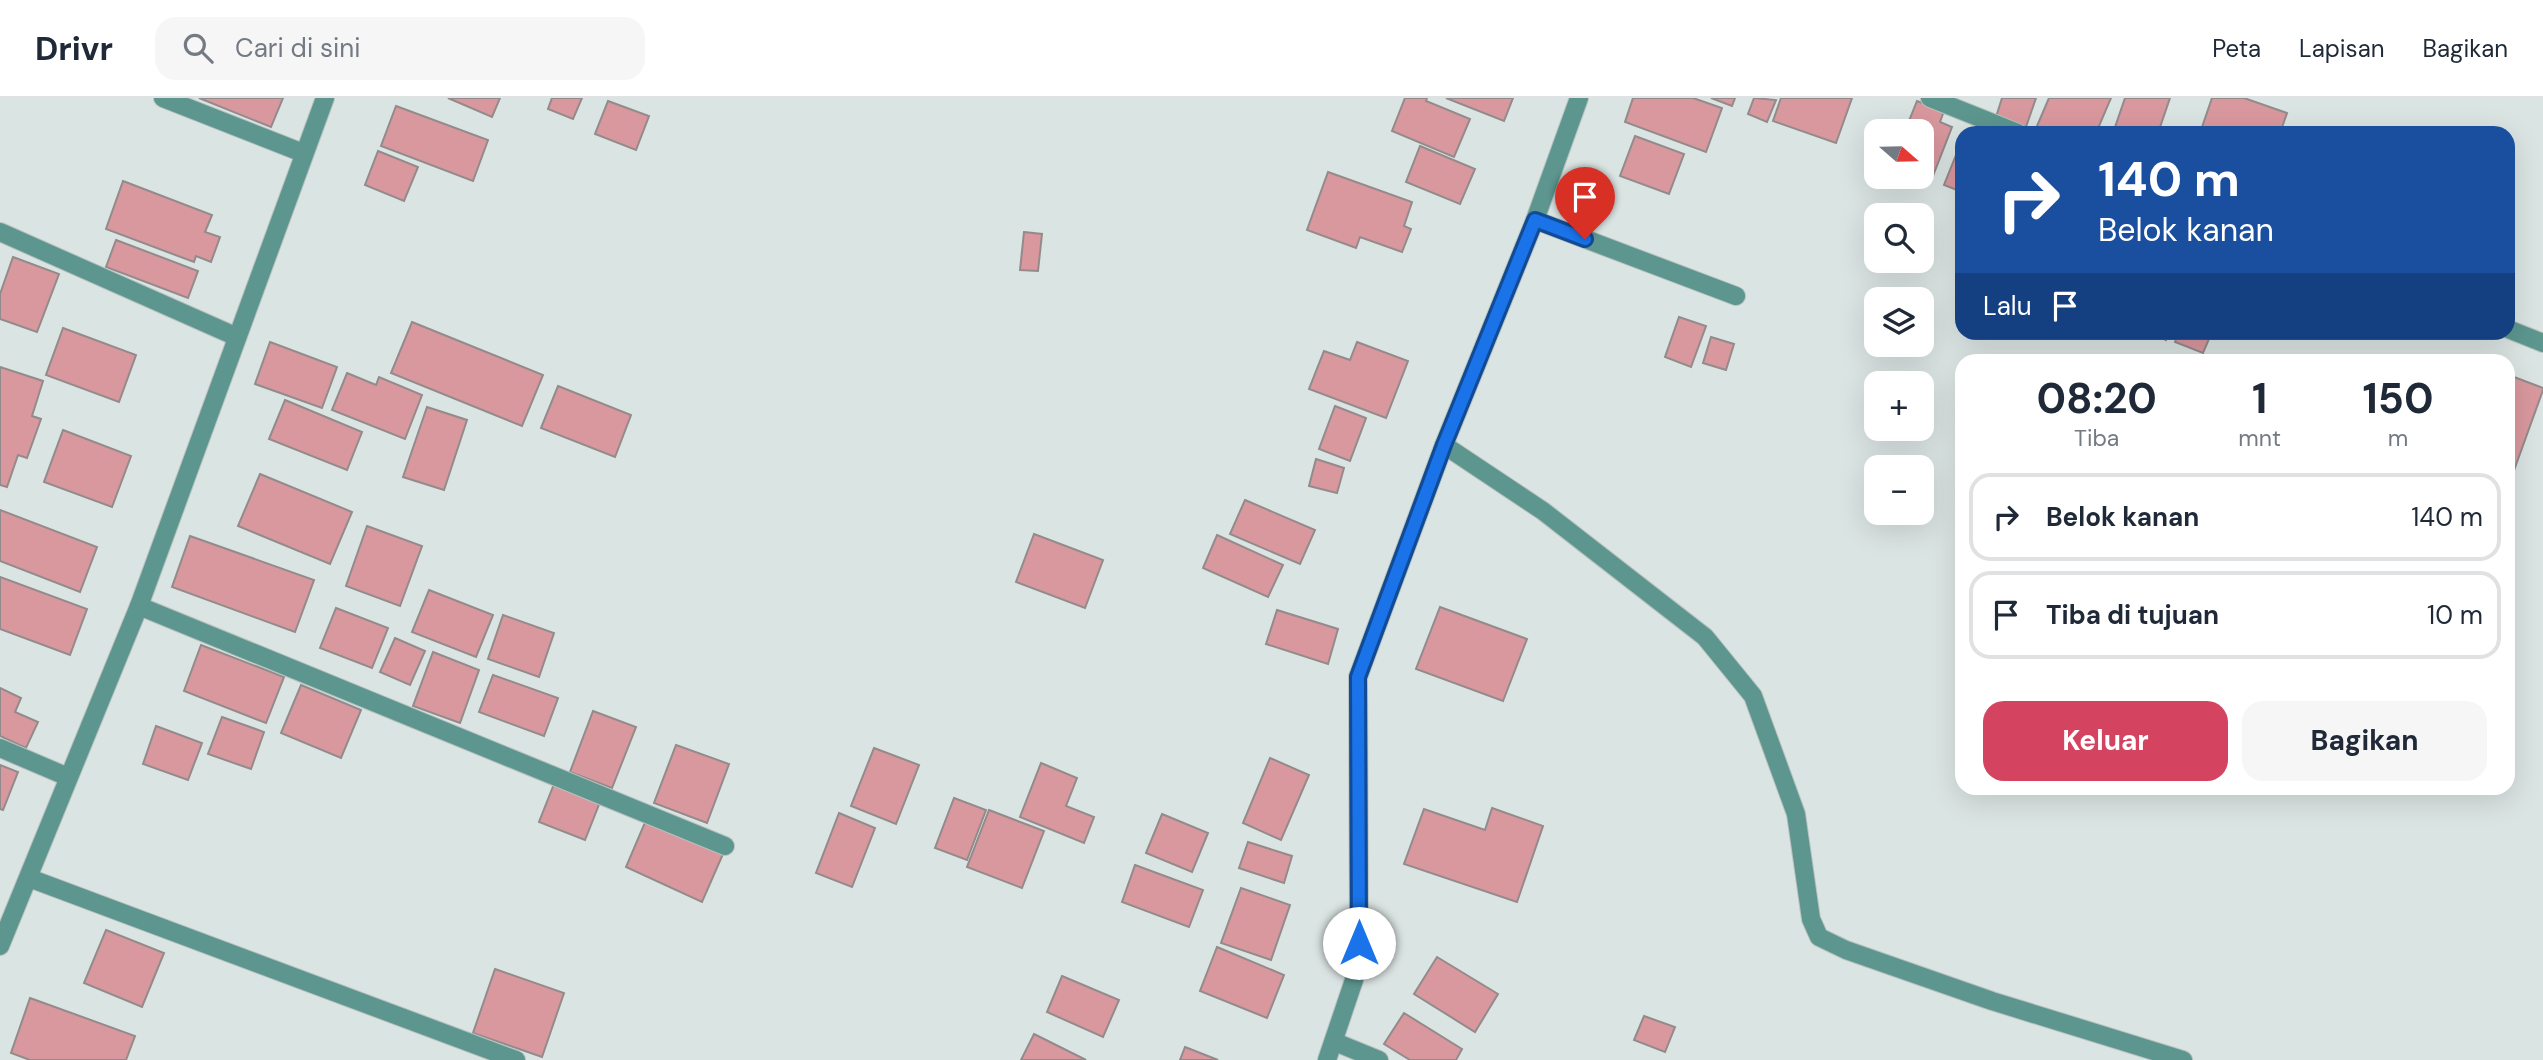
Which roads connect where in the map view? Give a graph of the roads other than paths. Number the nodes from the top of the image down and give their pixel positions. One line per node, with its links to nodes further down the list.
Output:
1 (163, 98): 6 (street)
2 (325, 98): 6 (street)
3 (1579, 98): 7 (street)
4 (1930, 98): 5 (street)
5 (2000, 126)
6 (303, 153): 11 (street)
7 (1535, 220): 9 (street); 13 (street)
8 (0, 232): 11 (street)
9 (1736, 296)
10 (2515, 332): 12 (street)
11 (237, 337): 14 (street)
12 (2543, 343)
13 (1444, 445): 21 (street); 25 (street)
14 (139, 606): 16 (street); 17 (street)
15 (0, 748): 16 (street)
16 (68, 777): 18 (street)
17 (724, 846)
18 (29, 878): 19 (street); 22 (street)
19 (5, 921): 20 (street)
20 (0, 946)
21 (1335, 1042): 23 (street); 24 (street)
22 (516, 1060)
23 (1327, 1060)
24 (1379, 1060)
25 (2183, 1060)

